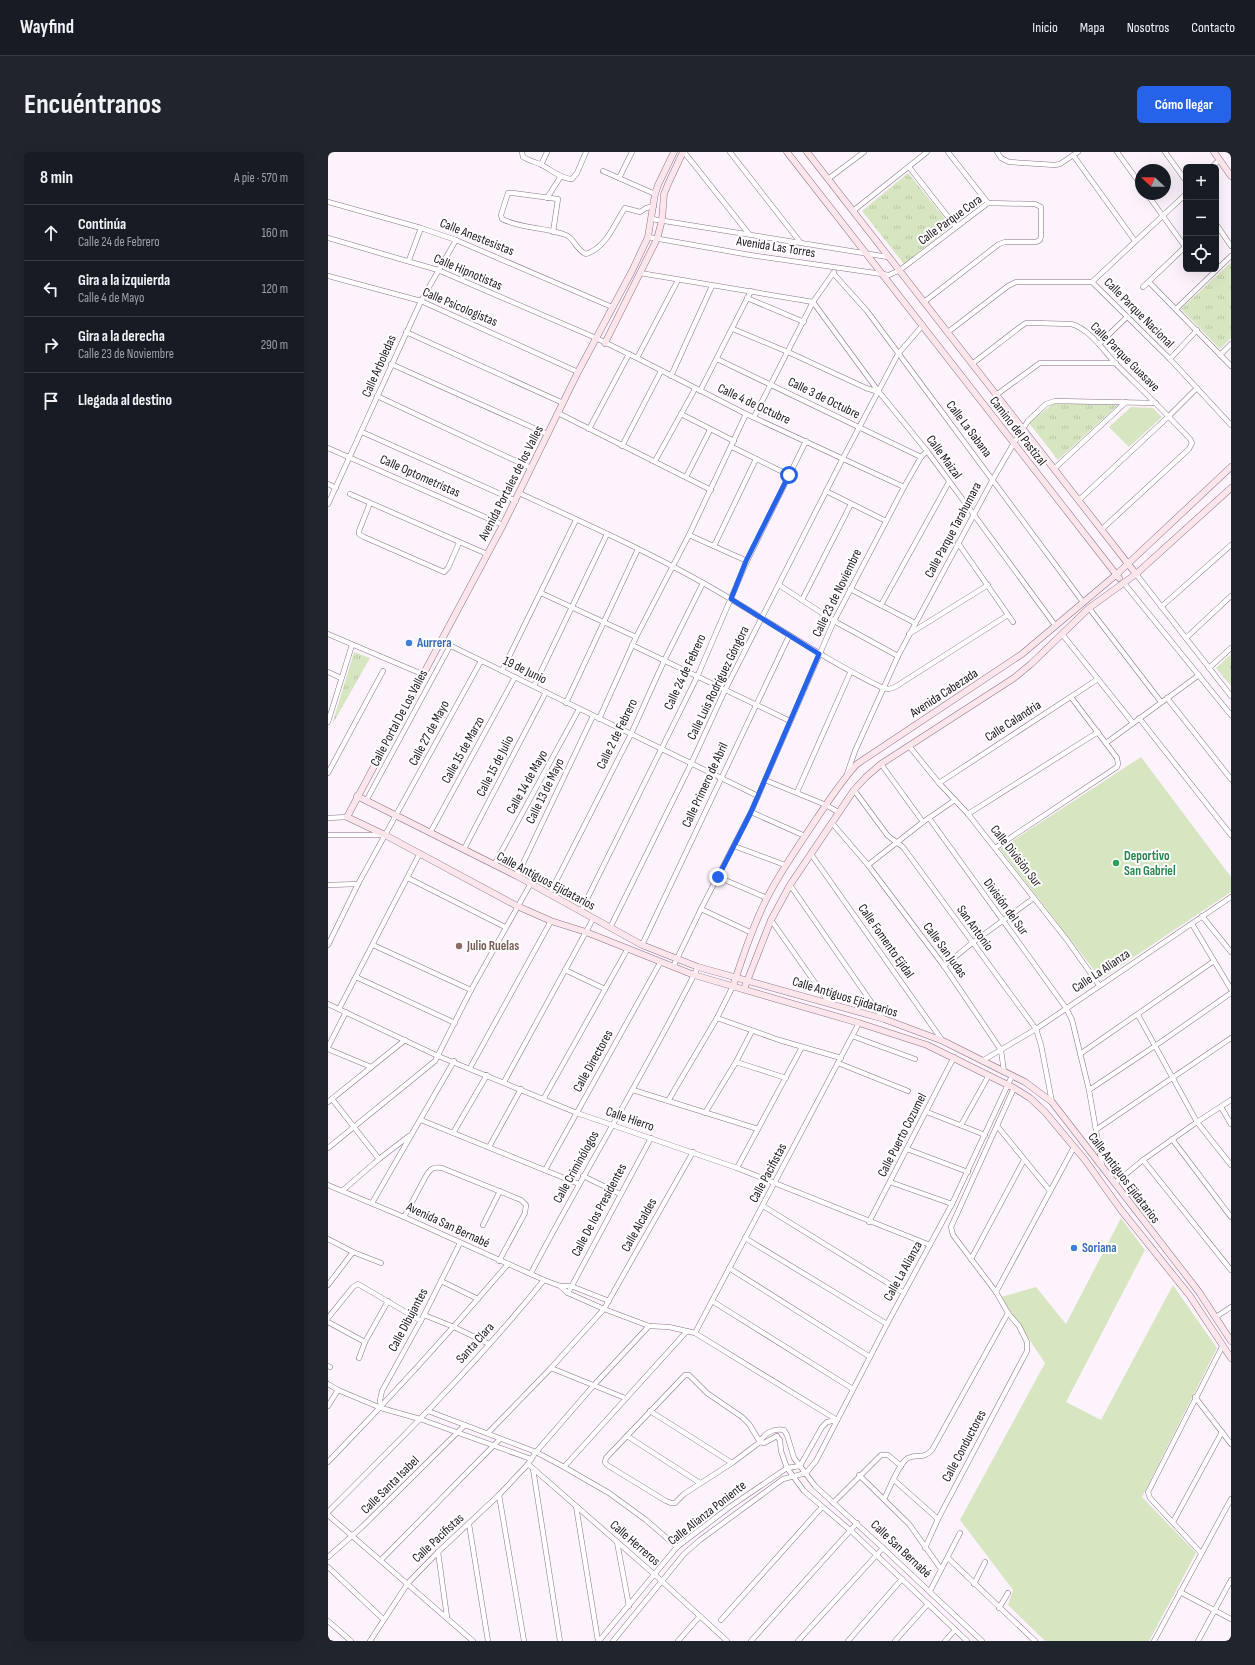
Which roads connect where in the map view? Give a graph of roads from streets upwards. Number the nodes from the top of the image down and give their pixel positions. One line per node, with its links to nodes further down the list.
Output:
1 (522, 152): 21 (street)
2 (547, 152): 21 (street)
3 (586, 152): 24 (street)
4 (632, 152): 28 (street)
5 (674, 152): 30 (street, Avenida Portales de los Valles)
6 (684, 152): 40 (street); 45 (street)
7 (730, 152): 51 (street)
8 (787, 152): 55 (street, Camino del Pastizal)
9 (807, 152): 29 (street, Camino del Pastizal)
10 (864, 152): 29 (street)
11 (927, 152): 22 (street)
12 (948, 152): 35 (street)
13 (997, 152): 18 (street)
14 (1078, 152): 18 (street)
15 (1117, 152): 26 (street)
16 (1165, 152): 27 (street)
17 (1214, 152): 19 (street)
18 (1073, 155): 50 (street)
19 (1220, 160): 20 (street); 25 (street)
20 (1215, 164)
21 (541, 165): 24 (street)
22 (909, 166): 37 (street); 41 (street)
23 (603, 171): 28 (street)
24 (561, 176): 32 (street)
25 (1231, 176)
26 (1135, 177)
27 (1183, 177)
28 (619, 178): 30 (street)
29 (828, 179): 37 (street, Camino del Pastizal)
30 (655, 194): 36 (street, Avenida Portales de los Valles)
31 (1183, 197): 38 (street)
32 (547, 198): 44 (street); 44 (street)
33 (1151, 200): 38 (street)
34 (328, 202): 42 (street, Calle Anestesistas)
35 (988, 203): 41 (street, Calle Parque Cora); 75 (street, Calle Parque Cora)
36 (654, 206): 39 (street, Avenida Portales de los Valles); 44 (street)
37 (853, 211): 57 (street, Camino del Pastizal)
38 (1163, 216): 50 (street); 52 (street)
39 (652, 219): 40 (street, Avenida Las Torres); 46 (street, Avenida Portales de los Valles)
40 (662, 220): 45 (street, Avenida Las Torres); 48 (street)
41 (956, 227): 61 (street, Calle Parque Cora)
42 (421, 228): 49 (street, Calle Anestesistas); 58 (street)
43 (1219, 228): 53 (street)
44 (553, 232)
45 (749, 234): 51 (street, Avenida Las Torres)
46 (648, 237): 48 (street, Avenida Las Torres); 76 (street, Avenida Portales de los Valles)
47 (328, 238): 58 (street, Calle Hipnotistas)
48 (657, 239): 59 (street, Avenida Las Torres); 62 (street)
49 (456, 240): 60 (street, Calle Arboledas); 76 (street, Calle Anestesistas)
50 (1135, 241): 67 (street)
51 (800, 242): 55 (street, Avenida Las Torres)
52 (1183, 245)
53 (1231, 246)
54 (1183, 250): 68 (street)
55 (867, 254): 57 (street, Avenida Las Torres); 64 (street, Camino del Pastizal)
56 (1231, 256): 77 (street)
57 (888, 257): 61 (street, Camino del Pastizal)
58 (409, 260): 60 (street, Calle Hipnotistas)
59 (837, 268): 63 (street); 64 (street, Avenida Las Torres)
60 (438, 270): 73 (street, Calle Arboledas); 85 (street, Calle Hipnotistas)
61 (900, 270): 64 (street, Avenida Las Torres); 75 (street, Camino del Pastizal)
62 (640, 273): 66 (street); 86 (street)
63 (833, 273): 74 (street); 91 (street, Calle La Sabana)
64 (883, 275): 80 (street, Camino del Pastizal)
65 (328, 276): 73 (street, Calle Psicologistas)
66 (678, 280): 69 (street); 93 (street)
67 (1092, 282): 78 (street, Calle Parque Nacional); 84 (street, Calle Parque Nacional)
68 (1149, 282): 70 (street); 77 (street)
69 (712, 286): 71 (street); 102 (street)
70 (1143, 287)
71 (750, 291): 72 (street); 74 (street)
72 (747, 298): 79 (street); 81 (street)
73 (421, 301): 83 (street, Calle Arboledas); 101 (street, Calle Psicologistas)
74 (813, 302): 79 (street); 107 (street, Calle Maizal)
75 (924, 302): 84 (street, Camino del Pastizal)
76 (612, 307): 85 (street, Avenida Portales de los Valles)
77 (1176, 309): 82 (street)
78 (1127, 317): 87 (street); 95 (street, Calle Parque Nacional)
79 (804, 322): 89 (street)
80 (923, 325): 91 (street, Calle Luis Rodríguez Góngora); 127 (street, Camino del Pastizal)
81 (733, 329): 89 (street); 94 (street)
82 (1196, 330): 92 (street); 95 (street)
83 (406, 332): 97 (street, Calle Arboledas); 111 (street)
84 (948, 332): 98 (street, Camino del Pastizal)
85 (596, 338): 86 (street, Calle 4 de Octubre); 101 (street, Avenida Portales de los Valles)
86 (605, 343): 90 (street, Calle 4 de Octubre)
87 (1099, 344): 96 (street, Calle Parque Guasave); 98 (street, Calle Parque Guasave)
88 (1231, 344): 92 (street)
89 (788, 352): 103 (street); 107 (street)
90 (629, 354): 93 (street, Calle 4 de Octubre); 120 (street)
91 (898, 354): 107 (street, Calle Luis Rodríguez Góngora); 142 (street, Calle La Sabana)
92 (1220, 355): 99 (street)
93 (637, 358): 100 (street, Calle 4 de Octubre)
94 (717, 359): 103 (street, Calle 3 de Octubre); 106 (street)
95 (1170, 359): 104 (street, Calle Parque Nacional)
96 (1116, 363): 108 (street); 112 (street, Calle Parque Guasave)
97 (391, 364): 109 (street, Calle Arboledas); 124 (street)
98 (972, 364): 108 (street, Camino del Pastizal)
99 (1231, 366)
100 (661, 371): 102 (street, Calle 4 de Octubre); 128 (street)
101 (578, 372): 111 (street, Avenida Portales de los Valles)
102 (671, 376): 105 (street, Calle 4 de Octubre)
103 (770, 384): 117 (street); 119 (street, Calle 3 de Octubre)
104 (1197, 388): 116 (street); 118 (street, Calle Parque Nacional)
105 (695, 389): 106 (street, Calle 4 de Octubre); 114 (street)
106 (700, 391): 115 (street, Calle 4 de Octubre)
107 (879, 392): 119 (street, Calle Luis Rodríguez Góngora); 131 (street, Calle Maizal)
108 (996, 395): 121 (street, Camino del Pastizal)
109 (377, 396): 123 (street, Calle Arboledas); 138 (street)
110 (1126, 402): 112 (street, Calle Parque Tarahumara); 121 (street, Calle Parque Tarahumara); 139 (street)
111 (563, 403): 113 (street, Avenida Portales de los Valles)
112 (1156, 403): 116 (street, Calle Parque Guasave)
113 (558, 413): 120 (street); 124 (street, Avenida Portales de los Valles)
114 (681, 414): 122 (street); 136 (street)
115 (746, 414): 117 (street, Calle 4 de Octubre); 125 (street)
116 (1169, 416): 153 (street); 161 (street, Calle Parque Guasave)
117 (754, 417): 126 (street, Calle 4 de Octubre)
118 (1231, 425)
119 (860, 427): 133 (street, Calle 3 de Octubre); 134 (street, Calle Luis Rodríguez Góngora)
120 (589, 429): 128 (street)
121 (1023, 429): 127 (street, Calle Parque Tarahumara); 139 (street, Camino del Pastizal)
122 (710, 430): 125 (street); 141 (street)
123 (362, 432): 132 (street, Calle Arboledas); 152 (street)
124 (547, 434): 138 (street, Avenida Portales de los Valles)
125 (734, 441): 129 (street)
126 (806, 441): 134 (street, Calle 4 de Octubre); 140 (street, Calle 24 de Febrero)
127 (1014, 443): 142 (street, Calle Parque Tarahumara); 175 (street, Camino del Pastizal)
128 (622, 446): 136 (street)
129 (732, 447): 135 (street); 148 (street)
130 (328, 448): 132 (street, Calle Optometristas)
131 (927, 451): 133 (street, Calle 23 de Noviembre); 143 (street, Calle Maizal)
132 (349, 457): 146 (street, Calle Arboledas); 160 (street, Calle Optometristas)
133 (921, 457): 145 (street, Calle 23 de Noviembre)
134 (843, 458): 145 (street, Calle 4 de Octubre); 149 (street, Calle Luis Rodríguez Góngora)
135 (756, 459): 140 (street); 169 (street)
136 (655, 461): 141 (street)
137 (1231, 467): 163 (street, Avenida Cabezada)
138 (531, 468): 150 (street, Avenida Portales de los Valles)
139 (1054, 469): 153 (street, Camino del Pastizal)
140 (789, 475): 172 (street, Calle 24 de Febrero)
141 (686, 477): 148 (street)
142 (992, 480): 157 (street, Calle Parque Tarahumara); 186 (street, Calle La Sabana)
143 (949, 482): 157 (street, Calle Maizal); 187 (street)
144 (328, 484): 146 (street)
145 (904, 487): 159 (street, Calle 23 de Noviembre)
146 (336, 488): 155 (street, Calle Arboledas)
147 (1231, 488): 167 (street, Avenida Cabezada)
148 (711, 490): 164 (street)
149 (826, 491): 156 (street); 179 (street, Calle Luis Rodríguez Góngora)
150 (519, 492): 152 (street, Avenida Portales de los Valles); 158 (street)
151 (350, 494): 154 (street)
152 (516, 500): 160 (street, Avenida Portales de los Valles)
153 (1079, 500): 161 (street, Camino del Pastizal)
154 (370, 503): 165 (street); 165 (street)
155 (328, 504)
156 (851, 504): 159 (street); 185 (street)
157 (974, 515): 166 (street, Calle Parque Tarahumara); 197 (street, Calle Maizal)
158 (576, 520): 162 (street); 182 (street)
159 (886, 521): 181 (street, Calle 23 de Noviembre)
160 (503, 525): 171 (street, Avenida Portales de los Valles)
161 (1101, 530): 173 (street, Camino del Pastizal)
162 (608, 534): 170 (street); 189 (street)
163 (1160, 534): 167 (street); 173 (street, Avenida Cabezada)
164 (689, 535): 169 (street); 174 (street)
165 (459, 543): 171 (street)
166 (958, 543): 180 (street); 196 (street, Calle Parque Tarahumara)
167 (1169, 543): 176 (street, Avenida Cabezada)
168 (1231, 545): 188 (street)
169 (714, 546): 172 (street)
170 (638, 549): 174 (street); 193 (street)
171 (487, 554): 204 (street, Avenida Portales de los Valles)
172 (746, 561): 184 (street, Calle 24 de Febrero)
173 (1128, 564): 175 (street, Avenida Cabezada); 176 (street, Camino del Pastizal)
174 (673, 567): 178 (street); 202 (street)
175 (1117, 574): 177 (street, Camino del Pastizal); 186 (street, Avenida Cabezada)
176 (1136, 574): 177 (street, Avenida Cabezada); 188 (street, Camino del Pastizal)
177 (1123, 582): 190 (street, Avenida Cabezada); 219 (street, Camino del Pastizal)
178 (703, 583): 184 (street); 212 (street, Calle 2 de Febrero)
179 (779, 585): 185 (street); 192 (street, Calle Luis Rodríguez Góngora)
180 (988, 586): 191 (street); 199 (street)
181 (850, 589): 187 (street); 194 (street, Calle 23 de Noviembre)
182 (541, 593): 189 (street); 215 (street)
183 (1231, 596): 203 (street)
184 (731, 599): 192 (street); 221 (street, Calle 24 de Febrero)
185 (802, 600): 194 (street)
186 (1083, 602): 197 (street, Avenida Cabezada)
187 (881, 605): 196 (street)
188 (1160, 607): 203 (street, Camino del Pastizal)
189 (572, 608): 193 (street); 224 (street)
190 (1089, 608): 200 (street, Avenida Cabezada); 231 (street)
191 (1008, 615): 195 (street); 225 (street)
192 (763, 618): 201 (street); 226 (street, Calle Luis Rodríguez Góngora)
193 (604, 622): 202 (street); 232 (street)
194 (834, 622): 209 (street, Calle 23 de Noviembre); 210 (street)
195 (1013, 622)
196 (915, 623): 199 (street, Calle Parque Tarahumara)
197 (1055, 625): 251 (street, Avenida Cabezada)
198 (328, 634): 205 (street)
199 (909, 634): 210 (street, Calle Parque Tarahumara)
200 (1062, 634): 223 (street); 246 (street, Avenida Cabezada)
201 (789, 636): 209 (street); 233 (street, Calle Primero de Abril)
202 (636, 637): 206 (street)
203 (1186, 638): 213 (street, Camino del Pastizal)
204 (441, 641): 207 (street, 19 de Junio); 218 (street, Avenida Portales de los Valles)
205 (352, 644): 218 (street); 222 (street)
206 (632, 645): 212 (street); 239 (street)
207 (450, 646): 211 (street, 19 de Junio); 261 (street, Calle Portal De Los Valles)
208 (1231, 648): 213 (street)
209 (819, 654): 217 (street); 240 (street, Calle 23 de Noviembre)
210 (898, 656): 225 (street, Calle Parque Tarahumara)
211 (481, 661): 215 (street, 19 de Junio); 266 (street, Calle 27 de Mayo)
212 (664, 661): 221 (street); 244 (street, Calle 2 de Febrero)
213 (1209, 668): 228 (street, Camino del Pastizal)
214 (383, 671): 250 (street)
215 (502, 671): 220 (street, 19 de Junio)
216 (328, 672): 222 (street)
217 (850, 672): 225 (street); 257 (street)
218 (422, 674): 258 (street, Avenida Portales de los Valles)
219 (1199, 675): 230 (street); 236 (street, Camino del Pastizal)
220 (515, 677): 224 (street, 19 de Junio); 272 (street, Calle 15 de Marzo)
221 (696, 677): 226 (street); 247 (street, Calle 24 de Febrero)
222 (342, 678): 235 (street)
223 (1098, 679): 229 (street, Calle Calandria); 242 (street)
224 (534, 686): 227 (street, 19 de Junio)
225 (883, 688): 251 (street, Calle Parque Tarahumara)
226 (726, 690): 233 (street); 248 (street, Calle Luis Rodríguez Góngora)
227 (546, 692): 232 (street, 19 de Junio); 280 (street, Calle 15 de Julio)
228 (1231, 696)
229 (1071, 697): 243 (street); 255 (street, Calle Calandria)
230 (1167, 698): 231 (street); 253 (street)
231 (1161, 702): 238 (street)
232 (566, 703): 234 (street, 19 de Junio)
233 (756, 705): 240 (street); 252 (street, Calle Primero de Abril)
234 (579, 709): 237 (street, 19 de Junio); 283 (street, Calle 14 de Mayo)
235 (329, 712): 241 (street)
236 (1231, 715)
237 (593, 716): 239 (street, 19 de Junio); 286 (street, Calle 13 de Mayo)
238 (1139, 718): 242 (street); 275 (street)
239 (599, 719): 244 (street, 19 de Junio)
240 (790, 721): 254 (street, Calle 23 de Noviembre)
241 (328, 722)
242 (1133, 723): 245 (street)
243 (1098, 732): 245 (street); 265 (street)
244 (630, 734): 247 (street, 19 de Junio); 293 (street, Calle 2 de Febrero)
245 (1106, 743): 279 (street)
246 (909, 746): 249 (street, Avenida Cabezada); 255 (street, Calle División Sur)
247 (660, 749): 248 (street, 19 de Junio); 299 (street, Calle 24 de Febrero)
248 (691, 764): 252 (street, 19 de Junio); 307 (street, Calle Luis Rodríguez Góngora)
249 (881, 764): 256 (street, Avenida Cabezada); 270 (street)
250 (328, 773)
251 (846, 775): 262 (street, Avenida Cabezada)
252 (721, 778): 259 (street, 19 de Junio); 312 (street, Calle Primero de Abril)
253 (1231, 779)
254 (765, 780): 257 (street); 259 (street, Calle 23 de Noviembre)
255 (939, 783): 260 (street, Calle División Sur)
256 (854, 790): 264 (street, Avenida Cabezada); 277 (street, San Antonio)
257 (797, 792): 262 (street)
258 (357, 796): 261 (street, Calle Antiguos Ejidatarios); 267 (street, Avenida Portales de los Valles)
259 (758, 796): 263 (street, Calle 23 de Noviembre)
260 (955, 800): 265 (street, Calle División Sur); 269 (street)
261 (366, 801): 266 (street, Calle Antiguos Ejidatarios)
262 (826, 805): 264 (street); 276 (street, Avenida Cabezada)
263 (751, 812): 276 (street); 278 (street, Calle 23 de Noviembre)
264 (838, 812): 271 (street, Avenida Cabezada)
265 (968, 814): 279 (street, Calle División Sur)
266 (397, 816): 272 (street, Calle Antiguos Ejidatarios); 274 (street, Calle 27 de Mayo)
267 (347, 817): 268 (street, Calle Antiguos Ejidatarios); 274 (street, Calle Antiguos Ejidatarios)
268 (328, 818)
269 (929, 818): 270 (street); 304 (street, División del Sur)
270 (922, 822): 277 (street)
271 (832, 823): 282 (street, Avenida Cabezada); 285 (street, Calle San Judas)
272 (430, 833): 280 (street, Calle Antiguos Ejidatarios)
273 (328, 835): 274 (street, Calle Antiguos Ejidatarios)
274 (385, 835): 281 (street, Calle Antiguos Ejidatarios); 291 (street)
275 (1231, 835)
276 (805, 836): 284 (street, Avenida Cabezada)
277 (896, 842): 285 (street); 310 (street, San Antonio)
278 (734, 846): 284 (street); 287 (street, Calle 23 de Noviembre)
279 (995, 848): 296 (street, Calle División Sur)
280 (464, 849): 283 (street, Calle Antiguos Ejidatarios)
281 (420, 853): 288 (street); 297 (street, Calle Antiguos Ejidatarios)
282 (811, 854): 292 (street, Avenida Cabezada); 349 (street, Calle Fomento Ejidal)
283 (494, 865): 286 (street, Calle Antiguos Ejidatarios)
284 (786, 865): 295 (street, Avenida Cabezada)
285 (868, 865): 319 (street, Calle San Judas)
286 (517, 876): 289 (street, Calle Antiguos Ejidatarios)
287 (718, 877): 295 (street); 298 (street, Calle 23 de Noviembre)
288 (408, 878): 306 (street); 311 (street)
289 (531, 883): 293 (street, Calle Antiguos Ejidatarios); 297 (street)
290 (328, 884): 291 (street)
291 (358, 884): 313 (street)
292 (790, 885): 302 (street, Avenida Cabezada); 341 (street)
293 (550, 894): 299 (street, Calle Antiguos Ejidatarios)
294 (1231, 897): 300 (street, Calle La Alianza)
295 (767, 898): 309 (street, Avenida Cabezada)
296 (1034, 898): 304 (street); 327 (street, Calle División Sur)
297 (517, 906): 303 (street, Calle Antiguos Ejidatarios); 306 (street)
298 (701, 909): 309 (street); 316 (street, Calle 23 de Noviembre)
299 (581, 911): 301 (street, Calle Antiguos Ejidatarios)
300 (1202, 916): 305 (street, Calle La Alianza); 315 (street)
301 (594, 919): 307 (street, Calle Antiguos Ejidatarios); 308 (street)
302 (771, 920): 326 (street, Avenida Cabezada); 335 (street)
303 (551, 921): 308 (street, Calle Antiguos Ejidatarios); 363 (street)
304 (1003, 921): 310 (street); 336 (street, División del Sur)
305 (1192, 924): 317 (street); 327 (street, Calle La Alianza)
306 (505, 927): 332 (street)
307 (610, 928): 312 (street, Calle Antiguos Ejidatarios)
308 (586, 932): 314 (street, Calle Antiguos Ejidatarios); 322 (street)
309 (752, 933): 325 (street, Avenida Cabezada)
310 (972, 943): 319 (street); 344 (street, San Antonio)
311 (373, 945): 324 (street); 332 (street)
312 (642, 945): 316 (street, Calle Antiguos Ejidatarios)
313 (328, 946)
314 (627, 950): 318 (street, Calle Antiguos Ejidatarios); 329 (street)
315 (1231, 952)
316 (677, 959): 320 (street, Calle 23 de Noviembre); 321 (street, Calle Antiguos Ejidatarios)
317 (1214, 961): 331 (street); 339 (street)
318 (660, 963): 320 (street, Calle Antiguos Ejidatarios); 385 (street, Calle Directores)
319 (944, 966): 353 (street, Calle San Judas)
320 (673, 967): 323 (street, Calle Antiguos Ejidatarios)
321 (698, 967): 323 (street, Calle Criminólogos); 325 (street, Calle Antiguos Ejidatarios)
322 (565, 970): 329 (street); 370 (street)
323 (694, 975): 328 (street, Calle Antiguos Ejidatarios); 374 (street, Calle Criminólogos)
324 (356, 977): 337 (street); 342 (street)
325 (736, 977): 326 (street, Calle Antiguos Ejidatarios); 328 (street, Avenida Cabezada)
326 (747, 980): 330 (street, Avenida Cabezada); 335 (street, Calle Antiguos Ejidatarios)
327 (1099, 985): 336 (street, Calle La Alianza)
328 (733, 986): 330 (street, Calle Antiguos Ejidatarios); 340 (street)
329 (605, 989): 377 (street)
330 (744, 989): 343 (street, Calle Antiguos Ejidatarios)
331 (1231, 989)
332 (471, 990): 342 (street)
333 (1231, 993): 350 (street)
334 (328, 1004): 337 (street, Calle Hierro)
335 (830, 1004): 341 (street, Calle Antiguos Ejidatarios)
336 (1066, 1008): 344 (street, Calle La Alianza); 354 (street, División del Sur)
337 (339, 1009): 338 (street, Calle Hierro)
338 (346, 1012): 348 (street, Calle Hierro); 352 (street)
339 (1138, 1015): 350 (street); 354 (street)
340 (717, 1018): 345 (street); 380 (street)
341 (884, 1019): 349 (street, Calle Antiguos Ejidatarios)
342 (455, 1023): 355 (street)
343 (859, 1023): 346 (street, Calle Pacifistas); 356 (street, Calle Antiguos Ejidatarios)
344 (1036, 1029): 353 (street, Calle La Alianza); 382 (street)
345 (752, 1031): 351 (street); 361 (street)
346 (852, 1036): 357 (street); 360 (street, Calle Pacifistas)
347 (1231, 1038): 369 (street)
348 (405, 1040): 355 (street, Calle Hierro); 362 (street)
349 (943, 1041): 358 (street, Calle Antiguos Ejidatarios)
350 (1155, 1046): 369 (street); 375 (street)
351 (802, 1047): 360 (street); 368 (street)
352 (328, 1048): 362 (street)
353 (1001, 1050): 358 (street, Calle La Alianza); 364 (street)
354 (1080, 1054): 375 (street, División del Sur)
355 (438, 1056): 359 (street, Calle Hierro); 392 (street)
356 (954, 1057): 366 (street, Calle Antiguos Ejidatarios); 384 (street, Calle Puerto Cozumel)
357 (915, 1059)
358 (982, 1060): 364 (street, Calle Antiguos Ejidatarios)
359 (454, 1061): 363 (street, Calle Hierro); 387 (street)
360 (839, 1061): 376 (street); 416 (street, Calle Pacifistas)
361 (736, 1062): 368 (street); 386 (street)
362 (371, 1067): 378 (street)
363 (470, 1068): 365 (street, Calle Hierro)
364 (1004, 1072): 367 (street, Calle Antiguos Ejidatarios)
365 (487, 1075): 370 (street, Calle Hierro); 396 (street)
366 (989, 1075): 371 (street, Calle Antiguos Ejidatarios); 391 (street)
367 (1012, 1076): 371 (street, Calle La Alianza); 382 (street, Calle Antiguos Ejidatarios)
368 (786, 1078): 394 (street)
369 (1173, 1078): 388 (street); 395 (street)
370 (504, 1082): 373 (street, Calle Hierro)
371 (1008, 1084): 372 (street, Calle Antiguos Ejidatarios); 398 (street, Calle La Alianza)
372 (1014, 1088): 393 (street); 402 (street, Calle Antiguos Ejidatarios)
373 (521, 1089): 377 (street, Calle Hierro); 401 (street)
374 (633, 1090): 380 (street); 390 (street, Calle Criminólogos)
375 (1089, 1090): 395 (street, División del Sur)
376 (908, 1091)
377 (544, 1098): 385 (street, Calle Hierro)
378 (332, 1099): 381 (street); 392 (street)
379 (1231, 1100): 383 (street)
380 (668, 1101): 386 (street)
381 (328, 1102)
382 (1052, 1102): 409 (street, Calle Antiguos Ejidatarios)
383 (1221, 1107): 388 (street); 389 (street)
384 (927, 1112): 391 (street); 404 (street, Calle Puerto Cozumel)
385 (578, 1113): 390 (street, Calle Hierro); 412 (street, Calle Directores)
386 (705, 1113): 394 (street)
387 (421, 1120): 396 (street); 397 (street)
388 (1197, 1122): 400 (street); 410 (street)
389 (1231, 1124)
390 (613, 1125): 399 (street, Calle Hierro); 414 (street, Calle Criminólogos)
391 (961, 1125): 398 (street)
392 (354, 1126): 403 (street); 406 (street)
393 (998, 1126): 407 (street); 436 (street)
394 (758, 1129): 411 (street)
395 (1097, 1129): 409 (street, División del Sur)
396 (453, 1133): 401 (street)
397 (412, 1134): 406 (street); 424 (street)
398 (985, 1135): 413 (street, Calle La Alianza)
399 (651, 1138): 405 (street, Calle Hierro); 423 (street, Calle De los Presidentes)
400 (1172, 1140): 408 (street); 428 (street)
401 (489, 1147): 412 (street)
402 (1074, 1147): 422 (street); 471 (street, Calle Antiguos Ejidatarios)
403 (328, 1148)
404 (907, 1150): 413 (street); 415 (street, Calle Puerto Cozumel)
405 (693, 1152): 411 (street, Calle Hierro); 453 (street, Calle Alcaldes)
406 (379, 1159): 420 (street)
407 (1024, 1160): 422 (street); 436 (street)
408 (1143, 1160): 417 (street); 441 (street)
409 (1102, 1165): 417 (street, Calle Antiguos Ejidatarios)
410 (1231, 1165)
411 (737, 1168): 416 (street, Calle Hierro)
412 (545, 1170): 418 (street)
413 (968, 1172): 425 (street, Calle La Alianza)
414 (583, 1176): 418 (street, Calle Criminólogos); 423 (street)
415 (890, 1182): 425 (street); 429 (street, Calle Puerto Cozumel)
416 (775, 1183): 426 (street, Calle Pacifistas); 429 (street, Calle Hierro)
417 (1115, 1183): 459 (street, Calle Antiguos Ejidatarios)
418 (579, 1184): 442 (street, Calle Criminólogos)
419 (328, 1185): 420 (street, Avenida San Bernabé)
420 (342, 1191): 424 (street, Avenida San Bernabé)
421 (500, 1191): 427 (street); 430 (street); 437 (street)
422 (1050, 1191): 448 (street)
423 (620, 1194): 447 (street, Calle De los Presidentes)
424 (372, 1203): 427 (street, Avenida San Bernabé)
425 (952, 1204): 434 (street, Calle La Alianza)
426 (764, 1206): 431 (street, Calle Pacifistas); 450 (street)
427 (404, 1217): 433 (street, Avenida San Bernabé)
428 (1231, 1217)
429 (869, 1222): 434 (street, Calle Hierro)
430 (483, 1225)
431 (745, 1238): 440 (street, Calle Pacifistas); 463 (street)
432 (328, 1239): 435 (street)
433 (460, 1243): 437 (street, Avenida San Bernabé); 444 (street, Calle Dibujantes)
434 (930, 1245): 450 (street, Calle La Alianza)
435 (353, 1252): 438 (street); 445 (street)
436 (971, 1259): 448 (street)
437 (499, 1261): 439 (street, Avenida San Bernabé)
438 (381, 1263)
439 (508, 1264): 442 (street, Avenida San Bernabé); 451 (street)
440 (729, 1268): 454 (street, Calle Pacifistas); 472 (street)
441 (1231, 1270)
442 (531, 1273): 443 (street, Avenida San Bernabé)
443 (544, 1280): 446 (street, Avenida San Bernabé); 470 (street, Santa Clara)
444 (441, 1281): 451 (street); 458 (street, Calle Dibujantes)
445 (328, 1285)
446 (560, 1286): 447 (street, Avenida San Bernabé); 449 (street, Avenida San Bernabé)
447 (571, 1286): 449 (street, Calle De los Presidentes); 453 (street, Avenida San Bernabé)
448 (996, 1292): 457 (street)
449 (568, 1293): 456 (street, Avenida San Bernabé)
450 (904, 1293): 463 (street, Calle La Alianza)
451 (478, 1299): 465 (street)
452 (388, 1301): 460 (street); 461 (street); 469 (street)
453 (609, 1301): 456 (street, Calle Alcaldes)
454 (712, 1301): 467 (street, Calle Pacifistas); 478 (street)
455 (1231, 1307): 459 (street)
456 (604, 1309): 464 (street, Avenida San Bernabé); 475 (street)
457 (1008, 1313): 505 (street); 522 (street, Calle Conductores)
458 (424, 1315): 461 (street, Calle Dibujantes); 465 (street)
459 (1216, 1317): 468 (street, Calle Antiguos Ejidatarios)
460 (328, 1318)
461 (421, 1321): 483 (street, Calle Dibujantes)
462 (328, 1322): 469 (street)
463 (887, 1324): 472 (street, Calle La Alianza)
464 (649, 1326): 466 (street, Avenida San Bernabé); 477 (street, Calle Pacifistas)
465 (454, 1327): 470 (street); 483 (street)
466 (687, 1331): 467 (street, Avenida San Bernabé); 481 (street)
467 (695, 1333): 487 (street, Avenida San Bernabé)
468 (1231, 1341)
469 (365, 1342): 473 (street)
470 (489, 1344): 484 (street, Santa Clara)
471 (1223, 1345): 474 (street, Calle Antiguos Ejidatarios); 480 (street)
472 (870, 1357): 478 (street, Calle La Alianza)
473 (359, 1358)
474 (1231, 1358)
475 (551, 1368): 477 (street); 491 (street)
476 (328, 1384): 479 (street)
477 (594, 1385): 481 (street); 499 (street, Calle Pacifistas)
478 (853, 1389): 487 (street, Calle La Alianza)
479 (338, 1390): 482 (street); 483 (street)
480 (1195, 1397): 490 (street); 523 (street)
481 (625, 1398): 506 (street)
482 (328, 1406)
483 (381, 1408): 486 (street); 501 (street)
484 (428, 1411): 486 (street, Santa Clara); 488 (street)
485 (650, 1411): 493 (street); 496 (street); 502 (street)
486 (420, 1419): 492 (street); 520 (street, Santa Clara)
487 (837, 1420): 504 (street); 509 (street, Calle La Alianza)
488 (465, 1425): 491 (street); 492 (street, Calle Santa Isabel)
489 (779, 1429): 494 (street); 496 (street); 504 (street, Calle San Bernabé)
490 (1222, 1432): 497 (street); 523 (street)
491 (488, 1433): 495 (street)
492 (457, 1434): 498 (street); 528 (street, Calle Santa Isabel)
493 (627, 1436): 513 (street); 513 (street)
494 (777, 1437): 496 (street); 507 (street, Calle San Bernabé)
495 (500, 1439): 498 (street); 499 (street)
496 (760, 1442): 502 (street)
497 (1231, 1444)
498 (494, 1446): 500 (street); 538 (street)
499 (536, 1452): 500 (street, Calle Pacifistas); 506 (street)
500 (531, 1459): 503 (street, Calle Pacifistas)
501 (328, 1462)
502 (732, 1463): 513 (street)
503 (528, 1464): 508 (street, Calle Herreros); 514 (street, Calle Pacifistas)
504 (800, 1466): 507 (street, Calle Alianza Poniente); 509 (street, Calle San Bernabé)
505 (901, 1466): 510 (street); 512 (street)
506 (564, 1467): 530 (street)
507 (788, 1468): 511 (street, Calle San Bernabé); 530 (street, Calle Alianza Poniente)
508 (533, 1469): 518 (street, Calle Herreros); 567 (street)
509 (806, 1473): 511 (street, Calle Alianza Poniente); 517 (street, Calle San Bernabé)
510 (859, 1475): 516 (street); 517 (street)
511 (792, 1476): 519 (street, Calle San Bernabé); 545 (street, Calle Alianza Poniente)
512 (894, 1480): 516 (street); 522 (street)
513 (700, 1483)
514 (499, 1494): 525 (street, Calle Pacifistas); 566 (street)
515 (1231, 1499): 534 (street)
516 (884, 1500): 532 (street)
517 (833, 1503): 524 (street, Calle San Bernabé)
518 (576, 1506): 529 (street, Calle Herreros); 568 (street)
519 (822, 1506): 526 (street, Calle San Bernabé); 559 (street)
520 (328, 1512)
521 (328, 1515): 528 (street)
522 (938, 1519): 532 (street, Calle Conductores)
523 (1173, 1522): 534 (street)
524 (857, 1523): 526 (street); 531 (street, Calle San Bernabé)
525 (469, 1524): 533 (street, Calle Pacifistas); 565 (street)
526 (850, 1530): 535 (street, Calle San Bernabé); 572 (street)
527 (960, 1533): 537 (street)
528 (352, 1536): 536 (street, Calle Santa Isabel); 538 (street)
529 (617, 1542): 542 (street, Calle Herreros); 552 (street)
530 (677, 1547): 542 (street, Calle Alianza Poniente)
531 (883, 1548): 535 (street); 548 (street, Calle San Bernabé)
532 (925, 1548): 541 (street)
533 (438, 1552): 546 (street, Calle Pacifistas); 556 (street)
534 (1201, 1553): 549 (street)
535 (877, 1555): 543 (street, Calle San Bernabé); 573 (street)
536 (328, 1558)
537 (948, 1558): 541 (street); 547 (street)
538 (381, 1560): 546 (street)
539 (985, 1562): 547 (street)
540 (328, 1568): 557 (street)
541 (941, 1568): 548 (street)
542 (655, 1575): 545 (street, Calle Herreros); 552 (street, Calle Alianza Poniente)
543 (902, 1579): 551 (street, Calle San Bernabé); 574 (street)
544 (1231, 1580): 554 (street)
545 (663, 1582): 555 (street, Calle Herreros); 569 (street, Calle Alianza Poniente)
546 (408, 1583): 556 (street); 557 (street, Calle Pacifistas)
547 (974, 1584): 553 (street)
548 (930, 1591): 578 (street, Calle San Bernabé)
549 (1180, 1592): 554 (street); 580 (street)
550 (1008, 1594): 553 (street)
551 (928, 1604): 561 (street, Calle San Bernabé); 575 (street)
552 (629, 1606): 568 (street, Calle Alianza Poniente)
553 (999, 1608): 579 (street)
554 (1215, 1611): 558 (street); 581 (street)
555 (700, 1616): 570 (street); 571 (street, Calle Herreros)
556 (447, 1617): 564 (street)
557 (384, 1619): 563 (street, Calle Pacifistas)
558 (1231, 1619)
559 (721, 1620)
560 (328, 1621): 562 (street)
561 (955, 1630): 576 (street); 577 (street, Calle San Bernabé)
562 (351, 1641)
563 (370, 1641)
564 (473, 1641)
565 (488, 1641)
566 (524, 1641)
567 (560, 1641)
568 (598, 1641)
569 (613, 1641)
570 (678, 1641)
571 (726, 1641)
572 (751, 1641)
573 (798, 1641)
574 (848, 1641)
575 (895, 1641)
576 (945, 1641)
577 (967, 1641)
578 (982, 1641)
579 (1035, 1641)
580 (1154, 1641)
581 (1198, 1641)

